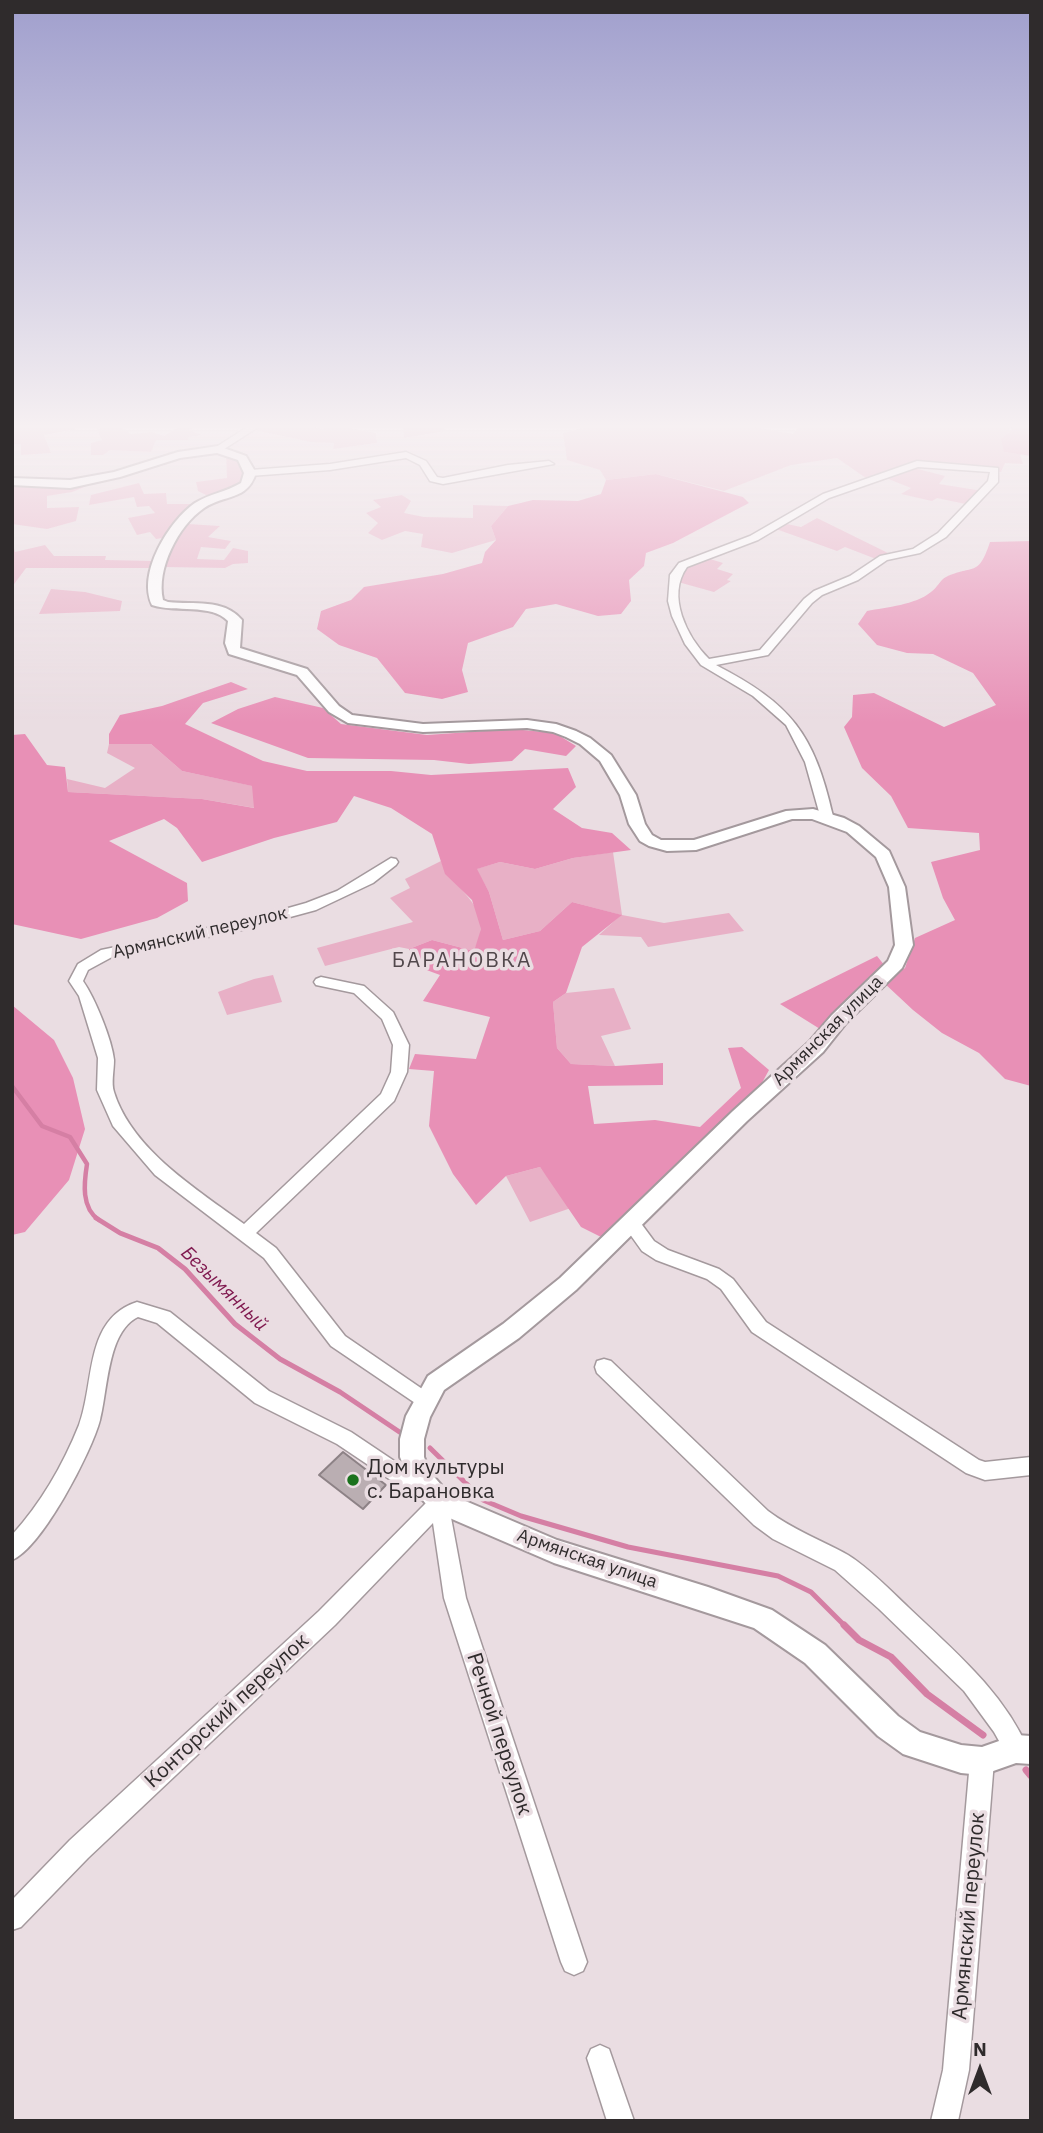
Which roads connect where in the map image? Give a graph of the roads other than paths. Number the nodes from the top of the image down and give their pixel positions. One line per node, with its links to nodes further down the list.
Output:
1 (182, 524): 5 (street, Армянская улица)
2 (779, 524): 4 (street)
3 (953, 524): 4 (street)
4 (705, 663): 5 (street)
5 (826, 816): 8 (street, Армянская улица)
6 (391, 862): 9 (street, Армянский переулок)
7 (321, 982): 9 (street)
8 (631, 1223): 11 (street, Армянская улица); 12 (street)
9 (245, 1233): 11 (street, Армянский переулок)
10 (604, 1367): 15 (street)
11 (425, 1401): 13 (street, Армянская улица)
12 (1031, 1466)
13 (440, 1502): 14 (street); 16 (street, Армянская улица); 17 (street, Конторский переулок); 18 (street, Речной переулок)
14 (12, 1550)
15 (1023, 1750): 16 (street)
16 (972, 1760): 21 (street, Армянский переулок)
17 (12, 1918)
18 (574, 1962)
19 (600, 2057): 20 (street)
20 (621, 2121)
21 (944, 2121)

